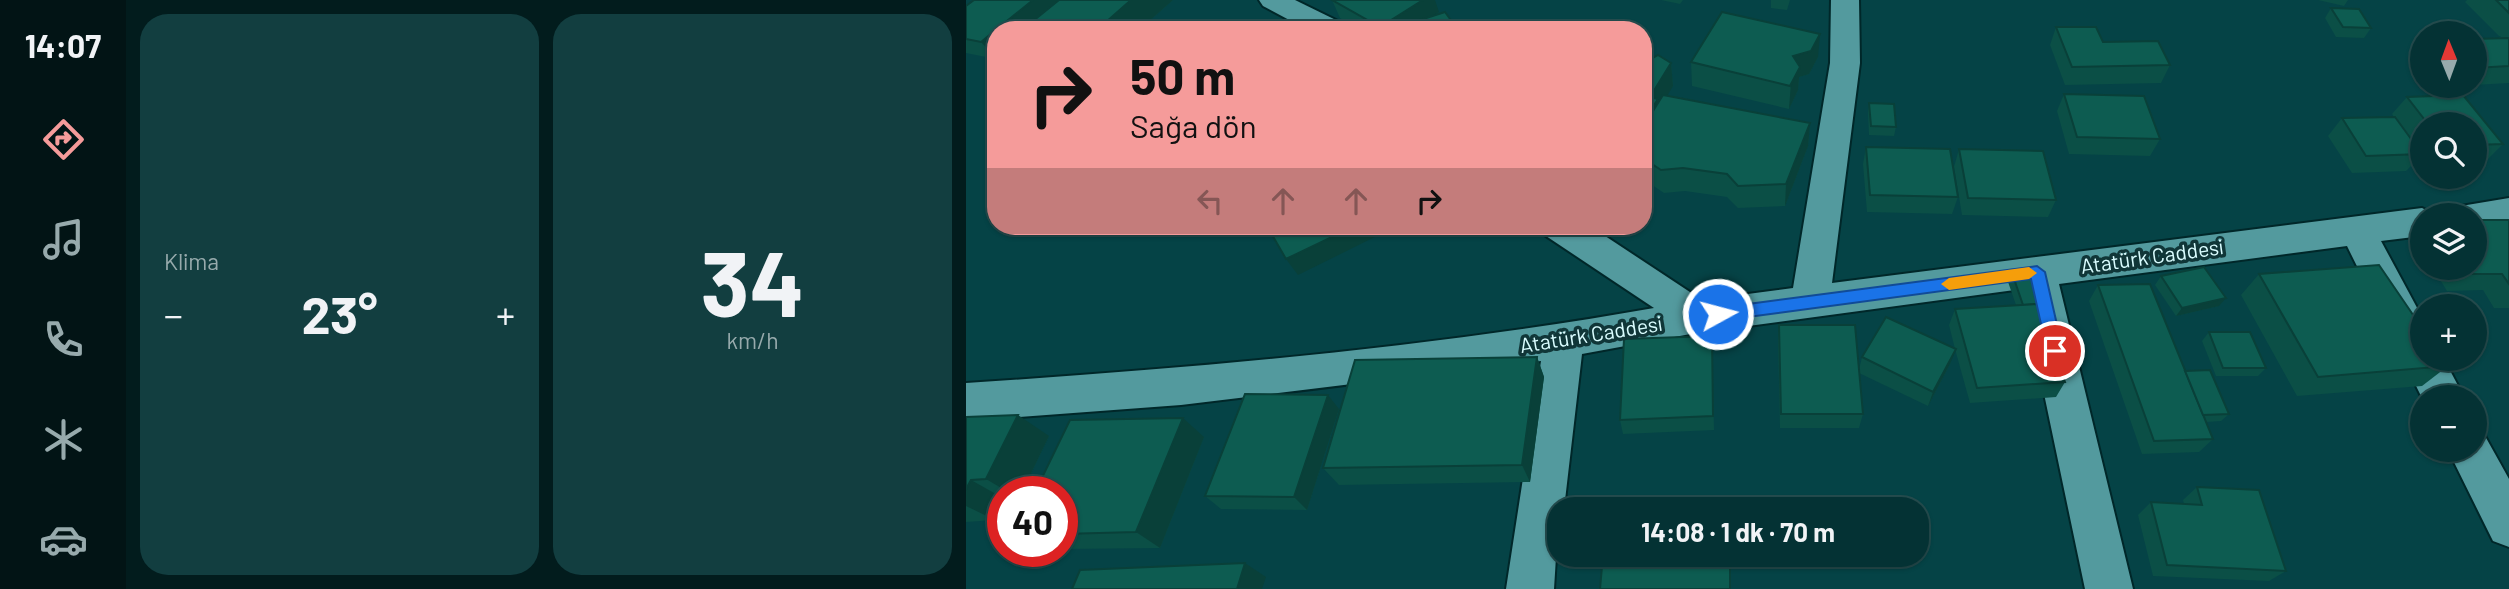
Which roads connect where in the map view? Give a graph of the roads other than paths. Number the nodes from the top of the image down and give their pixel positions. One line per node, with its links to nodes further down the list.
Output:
1 (1273, 0): 3 (street)
2 (1845, 0): 10 (street)
3 (1314, 21)
4 (2509, 211): 5 (street)
5 (2487, 214)
6 (2410, 223): 7 (street, Atatürk Caddesi)
7 (2357, 230): 9 (street, Atatürk Caddesi); 12 (street)
8 (1576, 235): 11 (street)
9 (2037, 272): 10 (street, Atatürk Caddesi); 18 (street)
10 (1810, 303): 11 (street, Atatürk Caddesi)
11 (1696, 317): 13 (street, Atatürk Caddesi)
12 (2410, 332)
13 (1564, 341): 14 (street, Atatürk Caddesi); 17 (street)
14 (966, 402)
15 (2476, 462): 16 (street)
16 (2509, 525)
17 (1530, 589)
18 (2109, 589)

